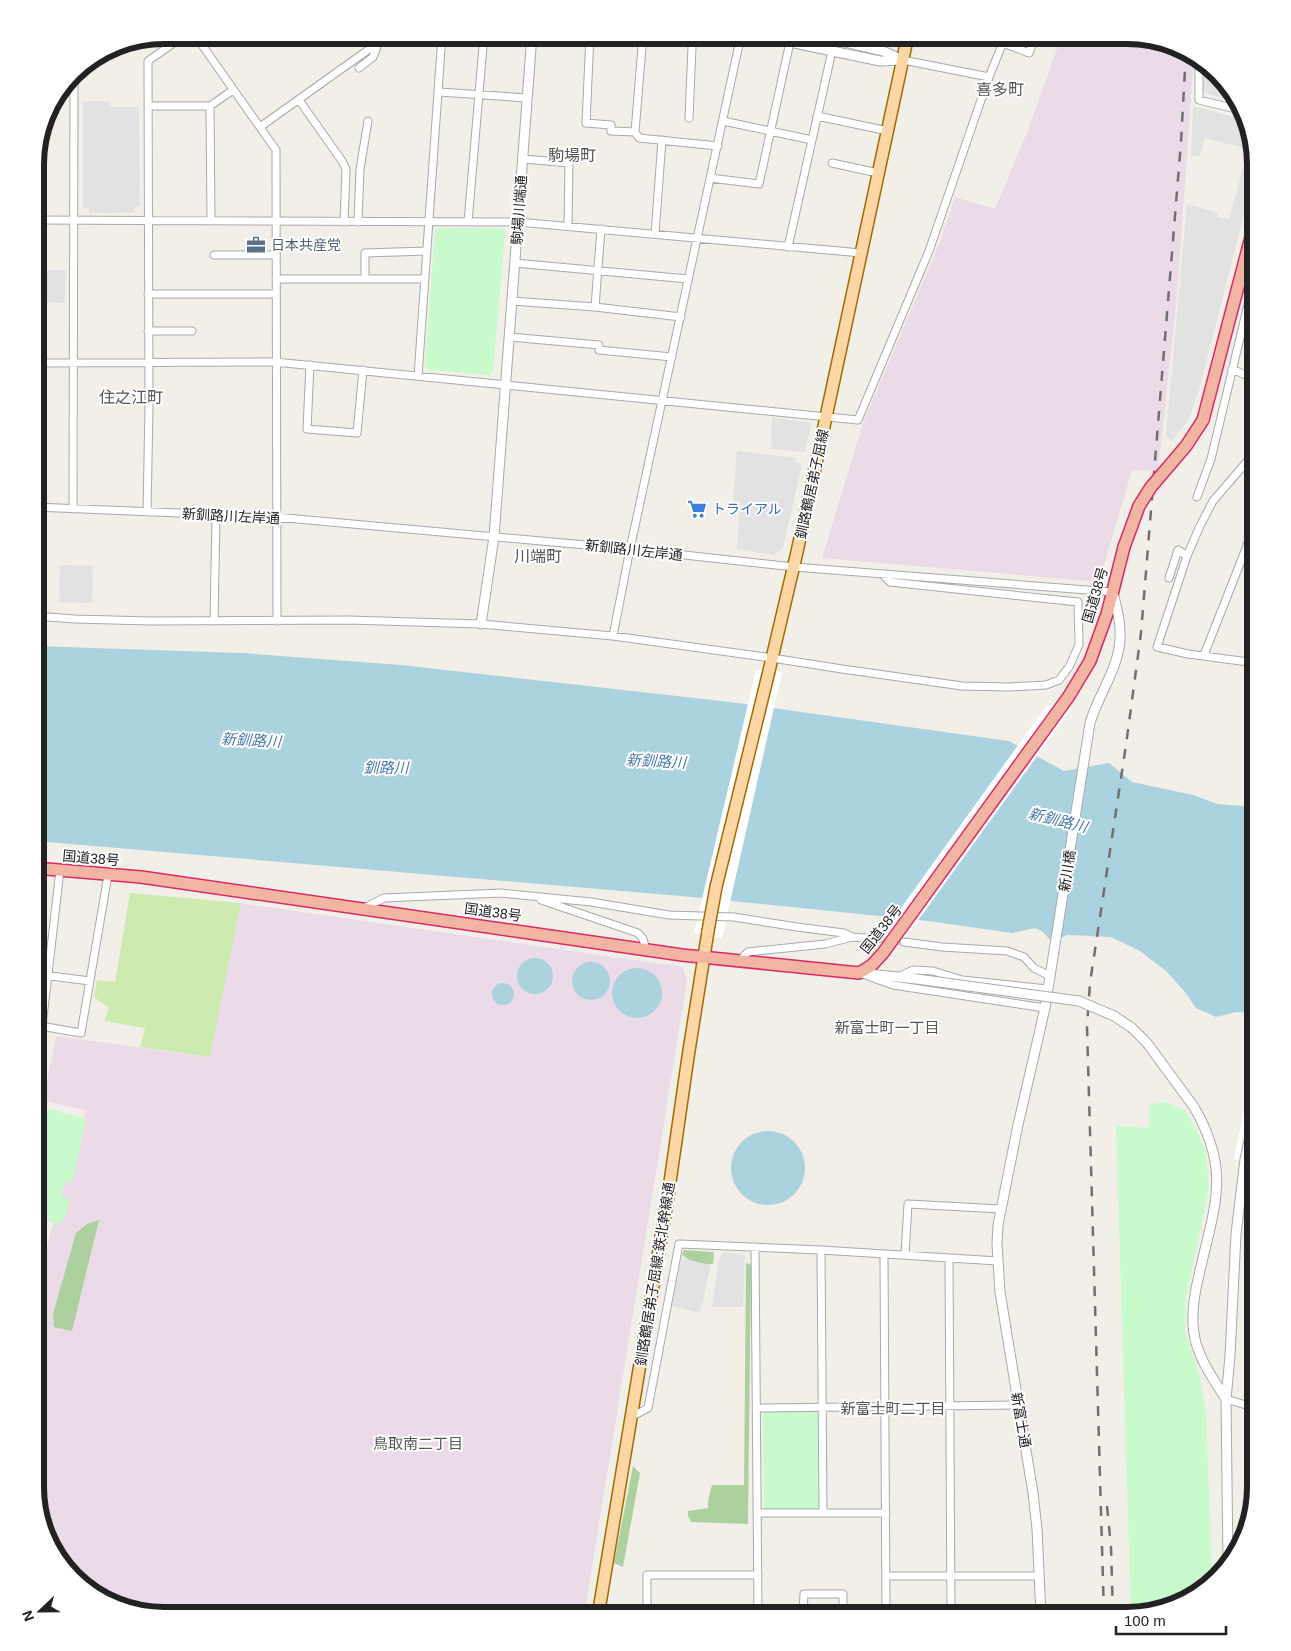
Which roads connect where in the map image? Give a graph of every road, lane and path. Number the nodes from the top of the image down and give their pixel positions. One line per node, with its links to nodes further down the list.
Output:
1 (173, 44): 29 (street)
2 (201, 44): 24 (street)
3 (376, 44): 28 (street)
4 (378, 44): 20 (street)
5 (441, 44): 25 (street)
6 (483, 44): 26 (street)
7 (531, 44): 27 (street, 駒場川端通)
8 (590, 44): 39 (street)
9 (642, 44): 39 (street)
10 (693, 44): 33 (street)
11 (739, 44): 35 (street)
12 (790, 44): 37 (street)
13 (799, 44): 18 (street)
14 (856, 44): 19 (street)
15 (906, 44): 19 (main road, 釧路鶴居弟子屈線)
16 (1003, 44): 17 (street); 22 (street)
17 (1032, 44)
18 (832, 51): 19 (street); 32 (street)
19 (903, 60): 22 (street); 38 (main road, 釧路鶴居弟子屈線)
20 (358, 68)
21 (1199, 68): 31 (street)
22 (989, 77): 96 (street)
23 (71, 88): 50 (street)
24 (233, 90): 30 (street); 36 (street)
25 (438, 92): 26 (street); 58 (street)
26 (479, 95): 27 (street); 56 (street)
27 (527, 98): 43 (street, 駒場川端通)
28 (299, 100): 36 (street); 45 (street)
29 (149, 106): 30 (street); 51 (street)
30 (210, 106): 52 (street)
31 (1234, 108)
32 (817, 116): 38 (street); 41 (street)
33 (689, 118)
34 (368, 121): 46 (street)
35 (723, 121): 37 (street); 42 (street)
36 (260, 126): 53 (street)
37 (771, 131): 41 (street); 48 (street)
38 (888, 131): 47 (main road, 釧路鶴居弟子屈線)
39 (635, 132): 40 (street)
40 (662, 140): 42 (street); 61 (street)
41 (812, 140): 63 (street)
42 (718, 146): 48 (street)
43 (522, 159): 57 (street, 駒場川端通); 59 (street)
44 (832, 163): 47 (street)
45 (346, 169): 46 (street); 54 (street)
46 (360, 169): 55 (street)
47 (878, 173): 66 (main road, 釧路鶴居弟子屈線)
48 (710, 178): 62 (street)
49 (44, 220): 50 (street)
50 (74, 220): 51 (street); 88 (street)
51 (149, 221): 52 (street); 75 (street)
52 (211, 221): 53 (street)
53 (276, 222): 54 (street); 68 (street)
54 (344, 222): 55 (street)
55 (358, 222): 58 (street)
56 (468, 222): 57 (street); 58 (street)
57 (518, 222): 59 (street); 69 (street, 駒場川端通)
58 (429, 223): 64 (street)
59 (568, 226): 60 (street)
60 (601, 229): 61 (street); 70 (street)
61 (655, 234): 62 (street)
62 (696, 238): 63 (street); 73 (street)
63 (788, 247): 66 (street)
64 (427, 252): 72 (street); 74 (street)
65 (1247, 252): 111 (highway, 国道38号, bridge)
66 (861, 253): 96 (main road, 釧路鶴居弟子屈線)
67 (214, 255): 68 (street)
68 (276, 255): 71 (street)
69 (515, 263): 70 (street); 77 (street, 駒場川端通)
70 (598, 271): 73 (street); 78 (street)
71 (276, 279): 72 (street); 76 (street)
72 (365, 279): 74 (street)
73 (688, 279): 80 (street)
74 (425, 280): 92 (street)
75 (148, 294): 76 (street); 81 (street)
76 (276, 294): 86 (street)
77 (512, 301): 78 (street); 83 (street, 駒場川端通)
78 (595, 307): 80 (street)
79 (1247, 307): 90 (street)
80 (681, 317): 84 (street)
81 (148, 331): 82 (street); 85 (street)
82 (192, 331)
83 (510, 337): 84 (street); 94 (street, 駒場川端通)
84 (672, 356): 95 (street)
85 (148, 362): 86 (street); 88 (street); 101 (street)
86 (275, 362): 89 (street); 103 (street)
87 (44, 363): 88 (street)
88 (73, 363): 100 (street)
89 (310, 365): 91 (street); 91 (street)
90 (1232, 369): 93 (street); 98 (street)
91 (363, 370): 92 (street)
92 (418, 376): 94 (street)
93 (1247, 376)
94 (505, 385): 95 (street); 104 (street, 駒場川端通)
95 (662, 400): 96 (street); 106 (street)
96 (826, 416): 108 (main road, 釧路鶴居弟子屈線)
97 (1247, 461): 107 (street)
98 (1197, 497)
99 (44, 507): 100 (street, 新釧路川左岸通)
100 (73, 509): 101 (street, 新釧路川左岸通)
101 (147, 512): 102 (street, 新釧路川左岸通)
102 (216, 515): 103 (street, 新釧路川左岸通); 113 (street)
103 (275, 518): 104 (street, 新釧路川左岸通); 114 (street)
104 (494, 537): 106 (street, 新釧路川左岸通); 115 (street, 駒場川端通)
105 (1247, 547): 117 (street)
106 (630, 549): 108 (street, 新釧路川左岸通); 116 (street)
107 (1188, 556): 110 (street); 117 (street)
108 (794, 567): 109 (street, 新釧路川左岸通); 118 (main road, 釧路鶴居弟子屈線)
109 (882, 574): 111 (street, 新釧路川左岸通); 118 (street)
110 (1169, 578)
111 (1113, 592): 128 (highway, 国道38号); 136 (street, 新川橋)
112 (44, 617): 113 (street)
113 (214, 621): 114 (street)
114 (277, 621): 115 (street)
115 (481, 624): 116 (street)
116 (613, 636): 118 (street)
117 (1204, 655): 119 (street)
118 (772, 658): 125 (main road, 釧路鶴居弟子屈線, bridge)
119 (1247, 662)
120 (44, 869): 121 (highway, 国道38号)
121 (60, 870): 122 (highway, 国道38号); 134 (street)
122 (108, 875): 124 (highway, 国道38号); 137 (street)
123 (529, 896): 124 (street); 126 (street); 129 (street)
124 (362, 908): 129 (highway, 国道38号)
125 (708, 931): 130 (main road, 釧路鶴居弟子屈線:鉄北幹線通)
126 (852, 937): 127 (street); 131 (street)
127 (878, 939)
128 (899, 939): 132 (highway, 国道38号); 136 (street)
129 (646, 950): 130 (highway, 国道38号)
130 (704, 958): 131 (highway, 国道38号); 157 (main road, 釧路鶴居弟子屈線:鉄北幹線通)
131 (740, 960): 132 (highway, 国道38号)
132 (859, 972): 135 (street); 140 (street)
133 (44, 975): 134 (street)
134 (47, 975): 137 (street); 139 (street)
135 (900, 976): 138 (street); 150 (street, bridge)
136 (1050, 976): 138 (street, 新川橋)
137 (90, 981): 141 (street)
138 (1048, 989): 140 (street, 新川橋)
139 (44, 994)
140 (1045, 1008): 143 (street, 新富士通)
141 (44, 1027)
142 (1247, 1153): 150 (street)
143 (1001, 1209): 147 (street); 149 (street, 新富士通)
144 (755, 1247): 145 (street); 155 (street); 157 (street)
145 (821, 1250): 146 (street); 156 (street)
146 (884, 1254): 147 (street); 153 (street)
147 (905, 1255): 148 (street)
148 (949, 1259): 149 (street); 154 (street)
149 (998, 1261): 151 (street, 新富士通)
150 (1226, 1399): 152 (street); 161 (street)
151 (1018, 1405): 154 (street); 165 (street, 新富士通)
152 (1247, 1405)
153 (884, 1406): 154 (street); 156 (street); 160 (street)
154 (950, 1406): 164 (street)
155 (758, 1408): 156 (street); 158 (street)
156 (822, 1408): 159 (street)
157 (631, 1416): 166 (main road, 釧路鶴居弟子屈線:鉄北幹線通)
158 (758, 1512): 159 (street); 162 (street)
159 (823, 1512): 160 (street)
160 (886, 1513): 163 (street)
161 (1228, 1552)
162 (758, 1574): 167 (street); 168 (street)
163 (886, 1576): 164 (street); 171 (street)
164 (952, 1576): 165 (street); 172 (street)
165 (1039, 1576): 173 (street, 新富士通)
166 (599, 1607)
167 (647, 1607)
168 (758, 1607)
169 (803, 1607): 170 (street)
170 (843, 1607)
171 (886, 1607)
172 (951, 1607)
173 (1040, 1607)

